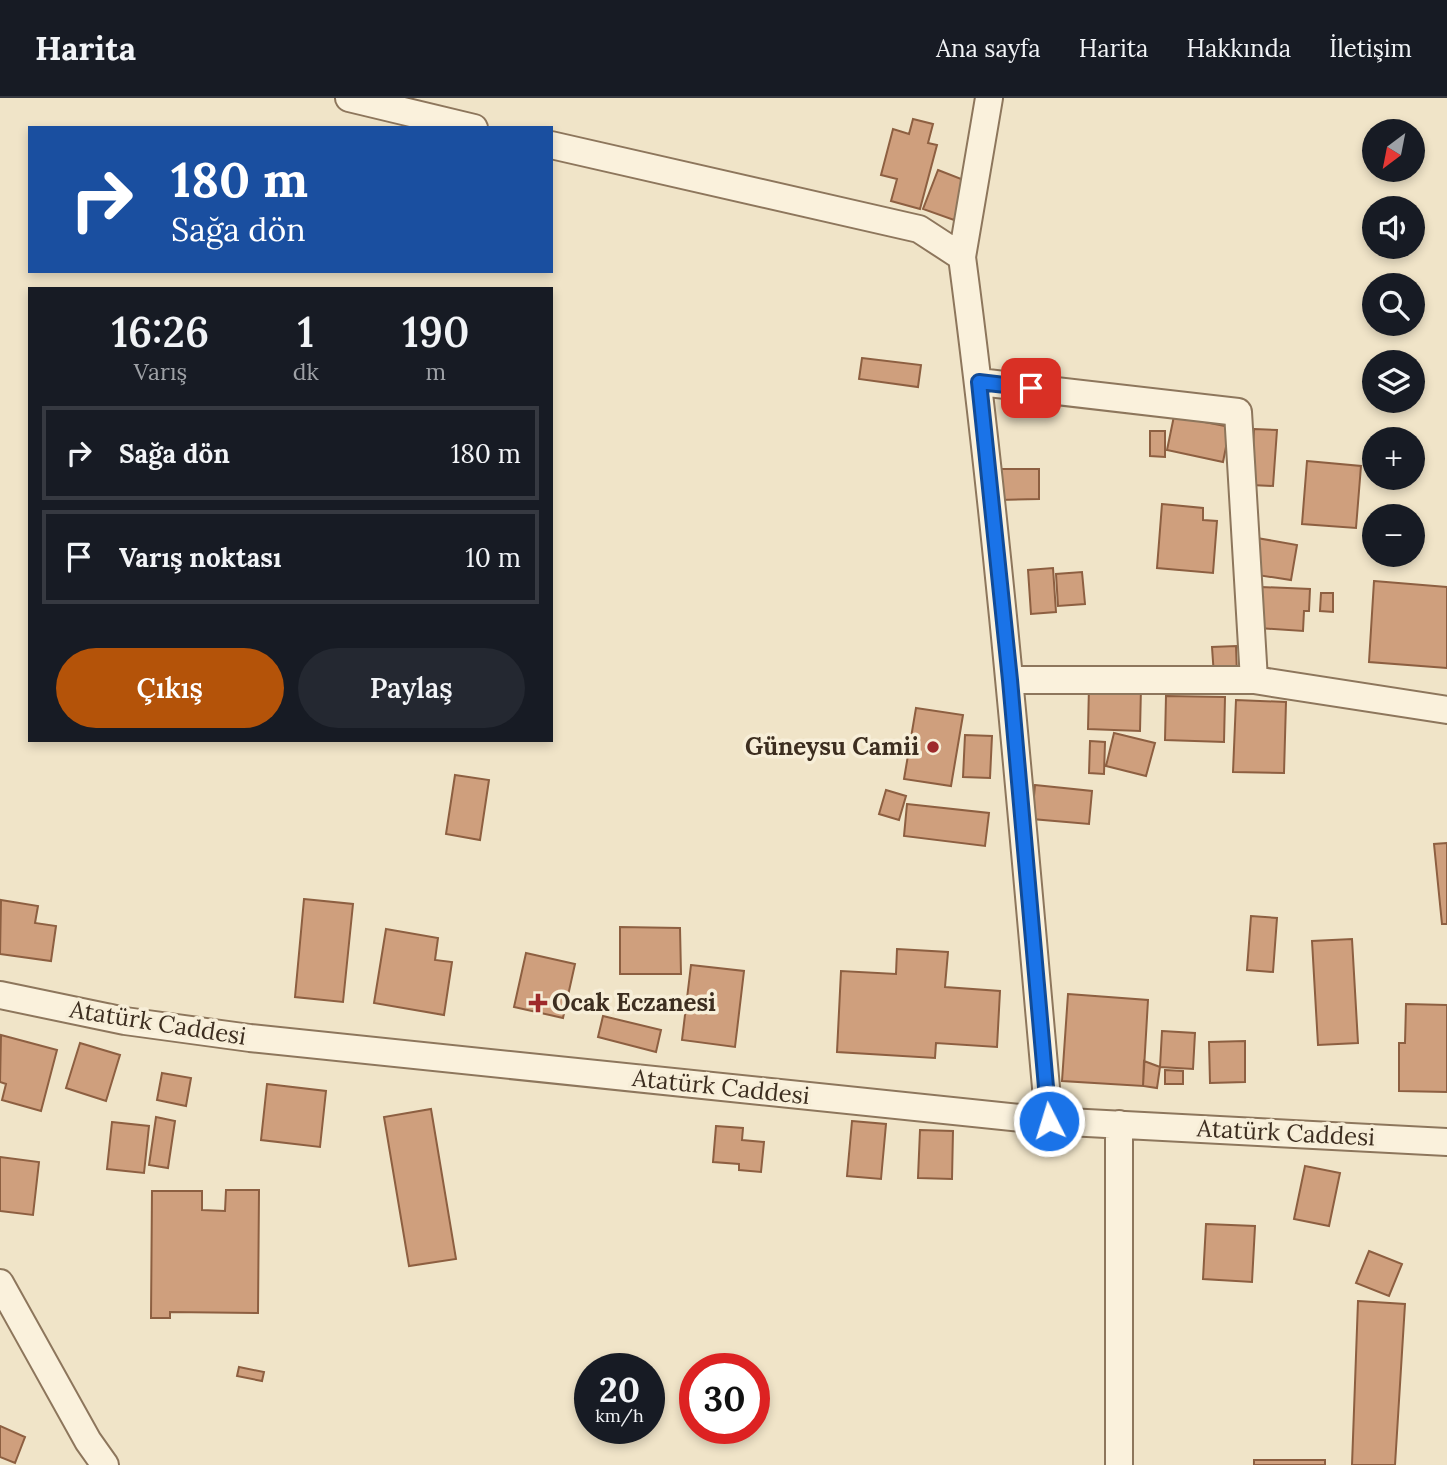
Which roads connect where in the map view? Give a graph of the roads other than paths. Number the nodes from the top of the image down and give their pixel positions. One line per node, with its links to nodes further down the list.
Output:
1 (349, 98): 3 (street)
2 (989, 98): 5 (street)
3 (466, 126)
4 (553, 145): 5 (street)
5 (962, 257): 6 (street)
6 (979, 382): 7 (street); 8 (street)
7 (1010, 680): 8 (street); 11 (street)
8 (1254, 680): 9 (street)
9 (1447, 710)
10 (0, 995): 11 (street, Atatürk Caddesi)
11 (1049, 1121): 12 (street, Atatürk Caddesi)
12 (1119, 1124): 13 (street, Atatürk Caddesi); 16 (street)
13 (1447, 1142)
14 (0, 1283): 15 (street)
15 (106, 1465)
16 (1119, 1465)

